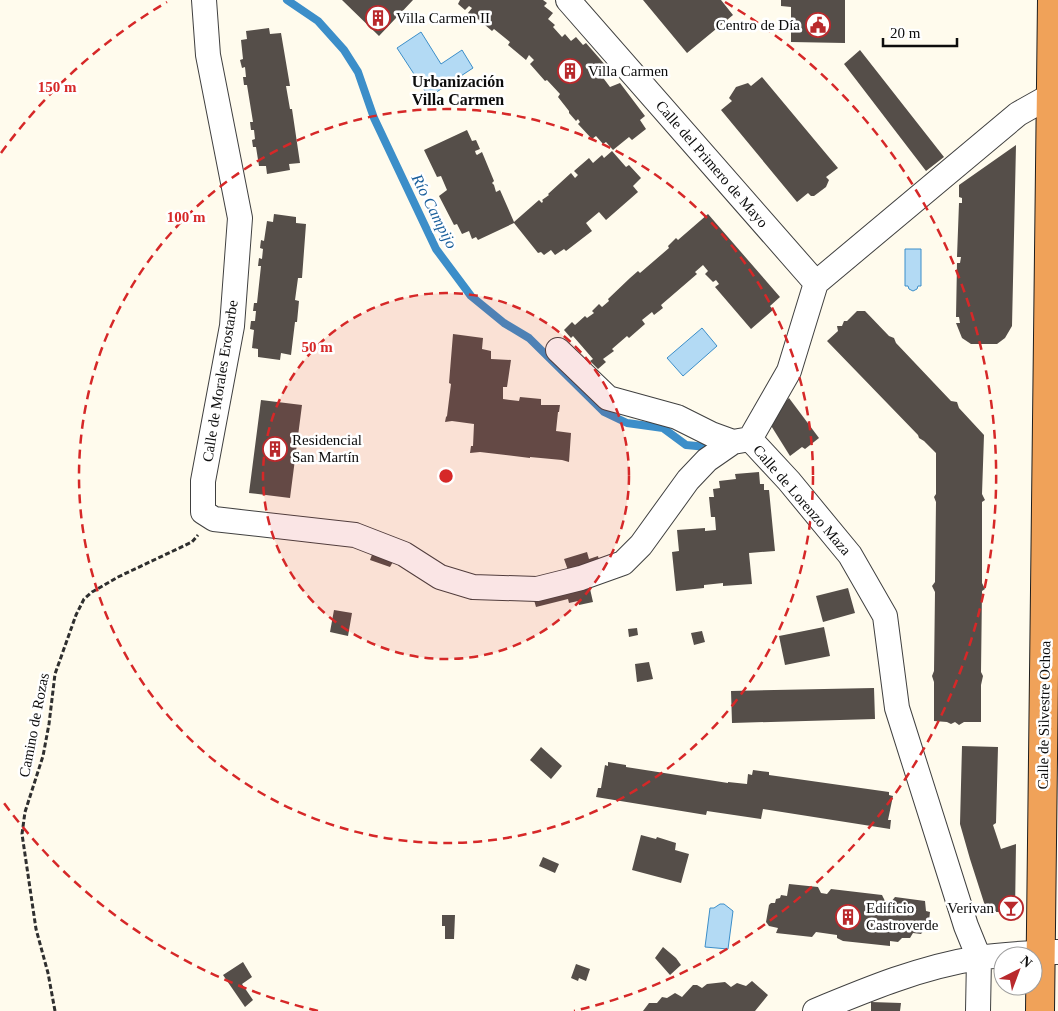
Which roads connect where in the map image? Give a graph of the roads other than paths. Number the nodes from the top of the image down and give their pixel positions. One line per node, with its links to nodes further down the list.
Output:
1 (204, 0): 7 (street, Calle de Morales Erostarbe)
2 (568, 0): 5 (street, Calle del Primero de Mayo)
3 (1052, 0): 4 (highway, Calle de Silvestre Ochoa)
4 (1054, 93): 5 (street); 8 (highway, Calle de Silvestre Ochoa)
5 (816, 283): 7 (street, Calle de Lorenzo Maza)
6 (558, 350): 7 (street)
7 (741, 441): 9 (street, Calle de Lorenzo Maza)
8 (1050, 952): 9 (street); 12 (highway, Calle de Silvestre Ochoa)
9 (978, 958): 10 (street); 11 (street, Calle de Lorenzo Maza)
10 (815, 1011)
11 (978, 1011)
12 (1040, 1011)

